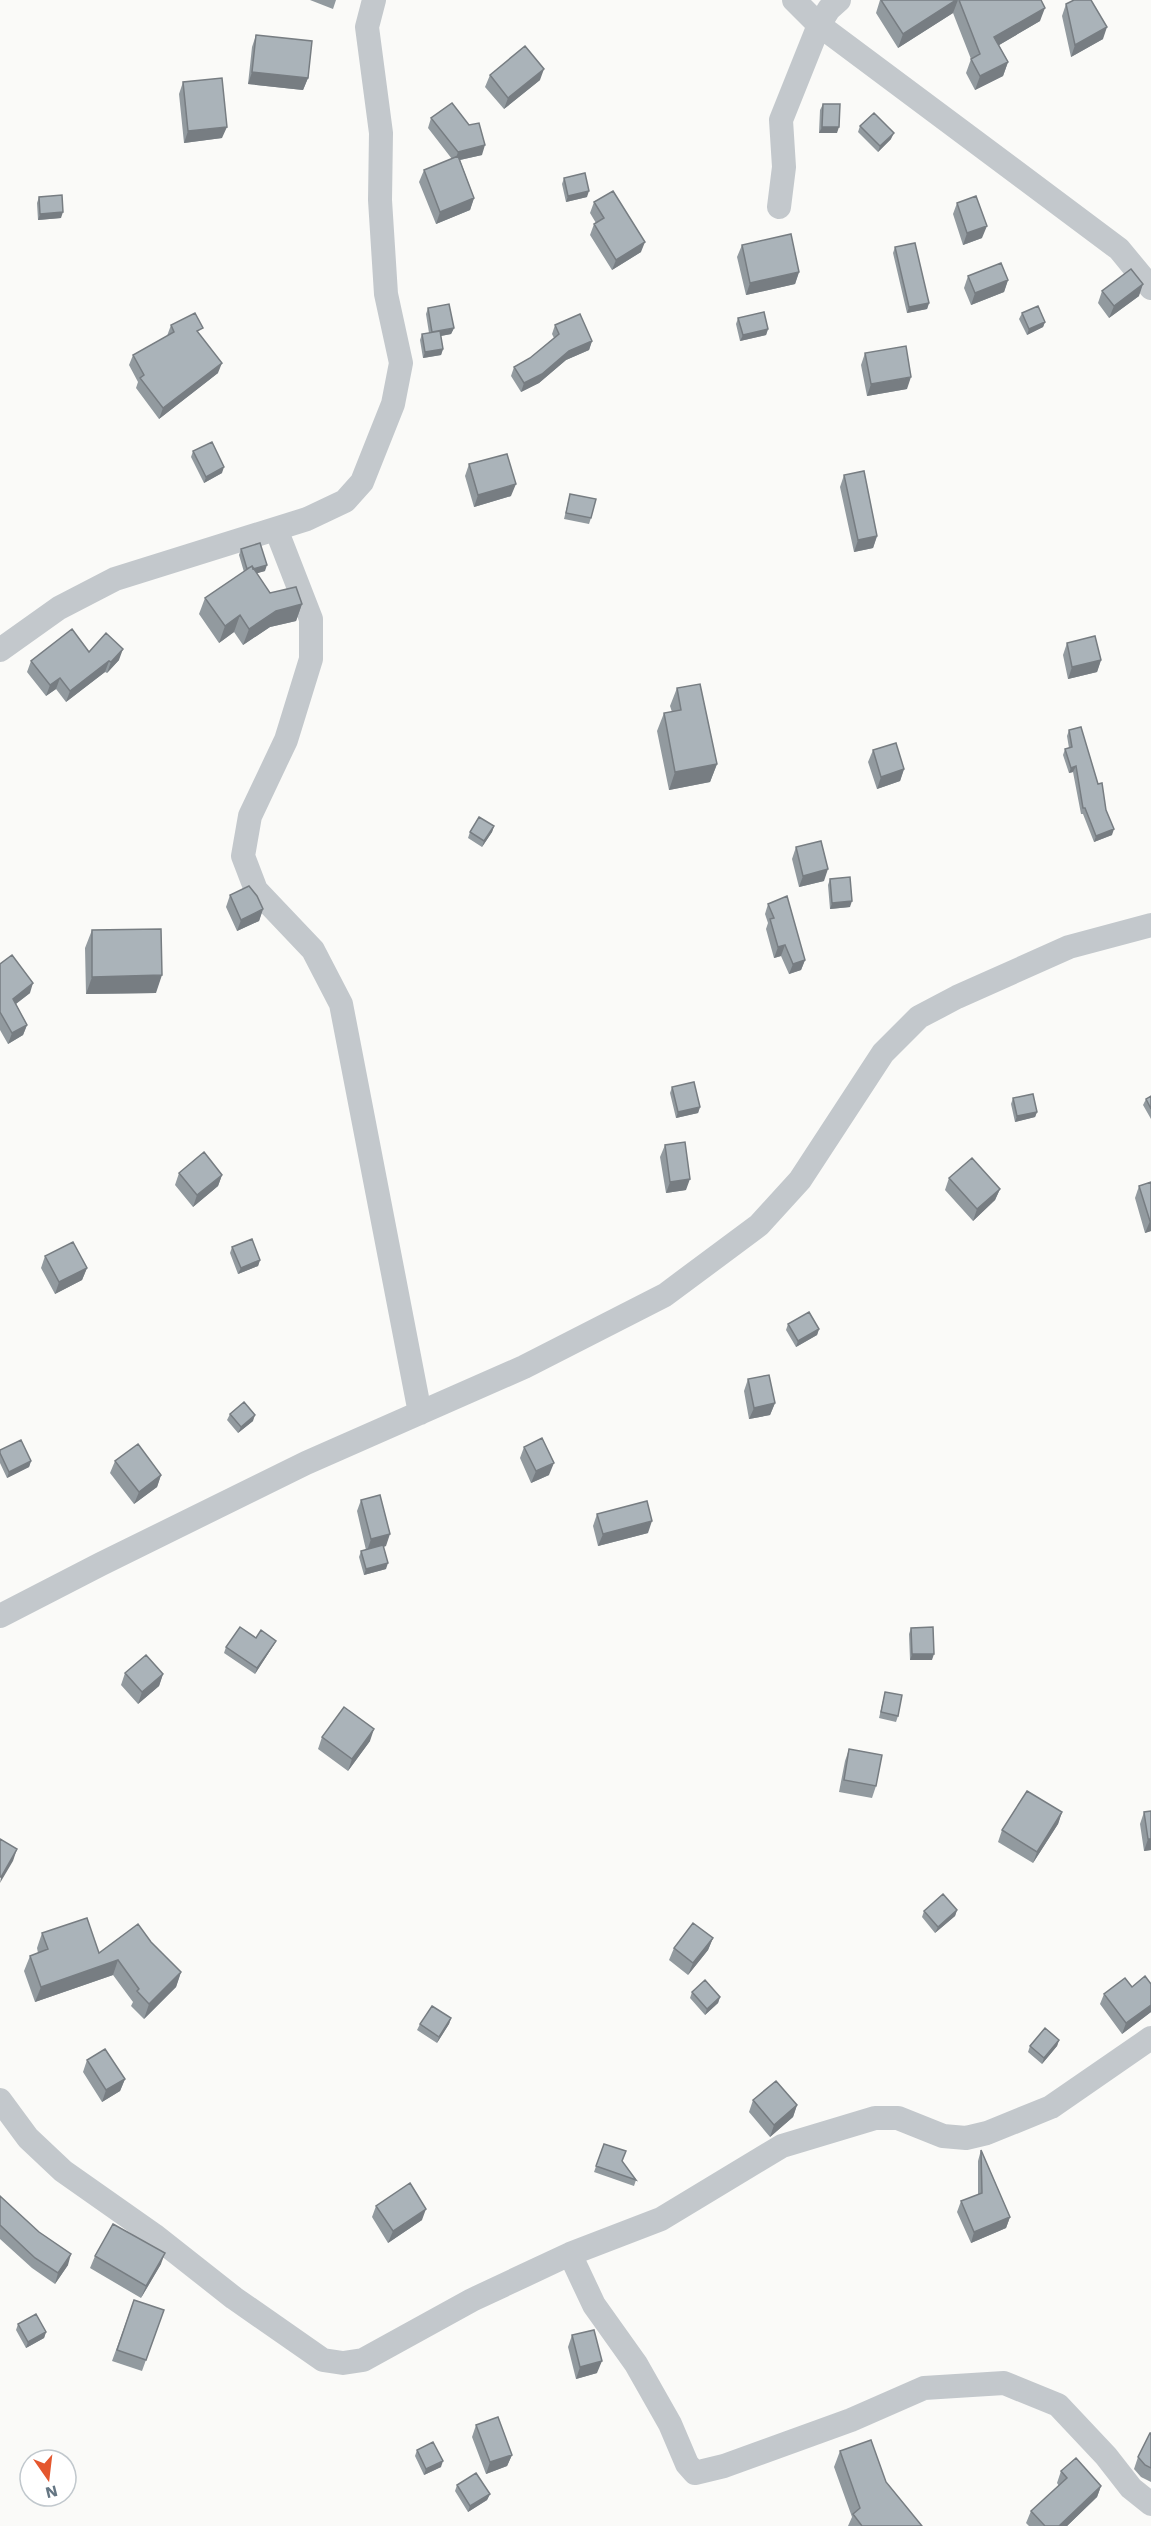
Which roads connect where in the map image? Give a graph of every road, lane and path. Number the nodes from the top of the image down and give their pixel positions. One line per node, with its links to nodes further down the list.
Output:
1 (374, 0): 7 (street)
2 (794, 0): 4 (street)
3 (839, 0): 4 (street)
4 (819, 25): 5 (street); 6 (street)
5 (778, 207)
6 (1151, 288)
7 (276, 529): 8 (street); 10 (street)
8 (0, 650)
9 (1151, 925): 10 (street)
10 (420, 1413): 11 (street)
11 (0, 1616)
12 (1151, 2038): 14 (street)
13 (0, 2100): 14 (street)
14 (570, 2254): 15 (street)
15 (1151, 2504)

